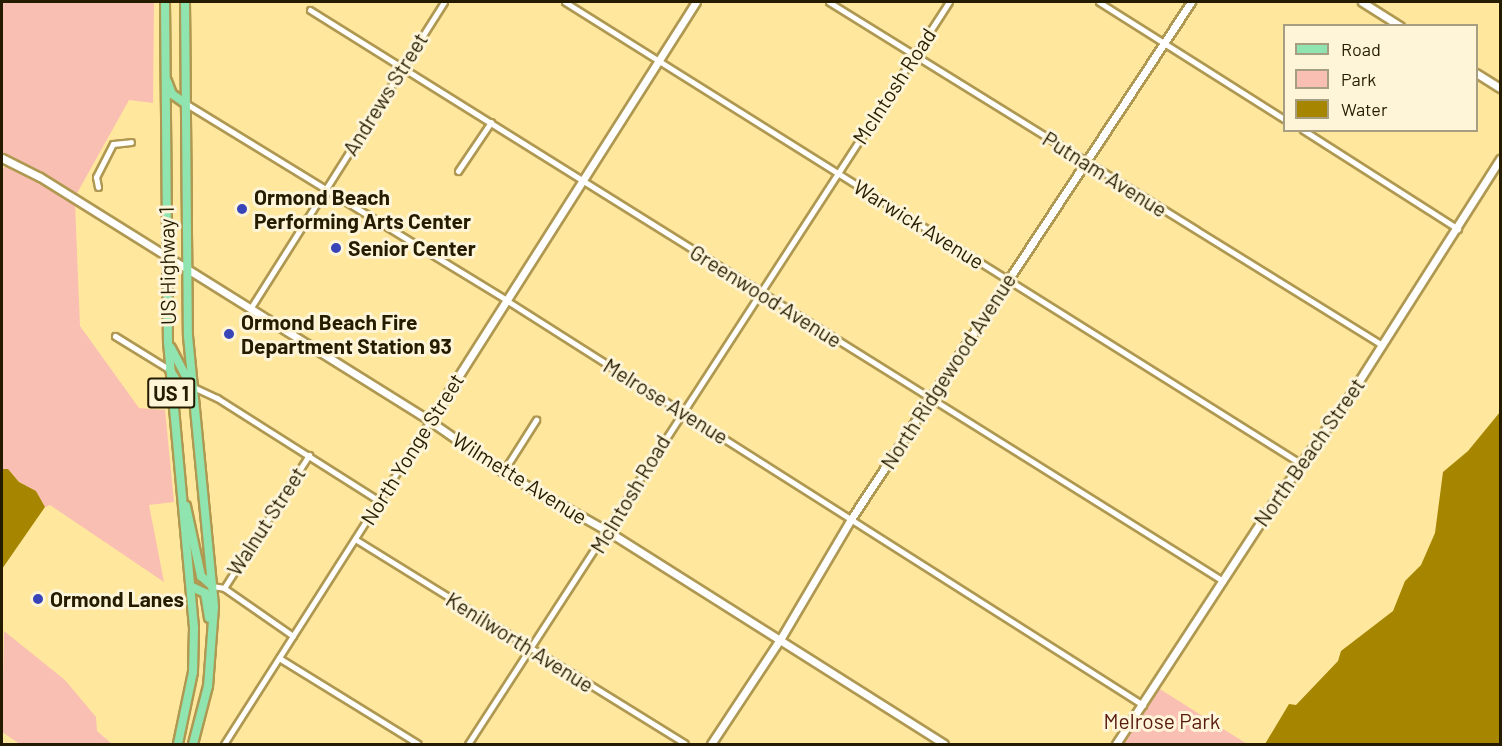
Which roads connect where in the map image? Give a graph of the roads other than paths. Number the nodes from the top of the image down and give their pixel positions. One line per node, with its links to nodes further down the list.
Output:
1 (165, 2): 18 (main road, US Highway 1 / US 1)
2 (185, 2): 20 (main road, US Highway 1 / US 1)
3 (444, 2): 16 (street, Andrews Street)
4 (565, 2): 15 (street, Warwick Avenue)
5 (696, 2): 15 (street, North Yonge Street)
6 (830, 2): 14 (street, Putnam Avenue)
7 (949, 2): 14 (street, McIntosh Road)
8 (1099, 2): 13 (street)
9 (1191, 2): 13 (street, North Ridgewood Avenue)
10 (1362, 2): 12 (street)
11 (310, 10): 16 (street, Greenwood Avenue)
12 (1397, 24)
13 (1163, 41): 21 (street); 27 (street, North Ridgewood Avenue)
14 (915, 55): 27 (street, Putnam Avenue); 29 (street, McIntosh Road)
15 (658, 60): 29 (street, Warwick Avenue); 30 (street, North Yonge Street)
16 (402, 64): 22 (street, Greenwood Avenue); 32 (street, Andrews Street)
17 (1478, 74): 19 (street)
18 (165, 75): 20 (main road); 34 (main road, US Highway 1 / US 1)
19 (1500, 88)
20 (185, 103): 32 (street, Melrose Avenue); 35 (main road, US Highway 1 / US 1)
21 (1283, 118)
22 (491, 122): 28 (street); 30 (street, Greenwood Avenue)
23 (1306, 132): 33 (street)
24 (131, 142): 31 (street)
25 (2, 158): 34 (street, Wilmette Avenue)
26 (1500, 159): 33 (street, North Beach Street)
27 (1085, 162): 36 (street, North Ridgewood Avenue); 42 (street, Putnam Avenue)
28 (458, 171)
29 (838, 174): 36 (street, Warwick Avenue); 37 (street, McIntosh Road)
30 (583, 179): 37 (street, Greenwood Avenue); 38 (street, North Yonge Street)
31 (98, 187)
32 (327, 188): 38 (street, Melrose Avenue); 39 (street, Andrews Street)
33 (1458, 229): 42 (street, North Beach Street)
34 (166, 256): 35 (street, Wilmette Avenue); 41 (main road, US Highway 1 / US 1)
35 (186, 269): 39 (street, Wilmette Avenue); 44 (main road, US Highway 1 / US 1)
36 (1008, 280): 45 (street, North Ridgewood Avenue); 51 (street, Warwick Avenue)
37 (759, 292): 45 (street, Greenwood Avenue); 47 (street, McIntosh Road)
38 (506, 300): 47 (street, Melrose Avenue); 48 (street, North Yonge Street)
39 (250, 309): 48 (street, Wilmette Avenue)
40 (115, 336): 43 (street)
41 (168, 342): 43 (main road, US Highway 1 / US 1); 44 (main road)
42 (1382, 345): 51 (street, North Beach Street)
43 (170, 370): 46 (main road); 53 (main road, US Highway 1 / US 1)
44 (191, 386): 46 (main road, US Highway 1 / US 1); 50 (street)
45 (931, 400): 55 (street, North Ridgewood Avenue); 58 (street, Greenwood Avenue)
46 (193, 410): 59 (main road, US Highway 1 / US 1)
47 (681, 411): 55 (street, Melrose Avenue); 56 (street, McIntosh Road)
48 (430, 420): 52 (street, Wilmette Avenue); 54 (street, North Yonge Street)
49 (536, 420): 52 (street)
50 (309, 455): 54 (street); 61 (street, Walnut Street)
51 (1303, 465): 58 (street, North Beach Street)
52 (503, 472): 56 (street, Wilmette Avenue)
53 (181, 492): 59 (main road); 60 (main road, US Highway 1 / US 1)
54 (379, 501): 57 (street, North Yonge Street)
55 (851, 519): 64 (street, North Ridgewood Avenue); 67 (street, Melrose Avenue)
56 (609, 532): 64 (street, Wilmette Avenue); 65 (street, McIntosh Road)
57 (355, 539): 63 (street, North Yonge Street); 65 (street, Kenilworth Avenue)
58 (1223, 581): 67 (street, North Beach Street)
59 (212, 586): 61 (street); 62 (main road, US 1)
60 (192, 587): 62 (main road); 68 (main road, US 1)
61 (224, 588): 63 (street)
62 (214, 632): 69 (main road, US 1)
63 (293, 636): 66 (street, North Yonge Street)
64 (781, 639): 74 (street, North Ridgewood Avenue); 75 (street, Wilmette Avenue)
65 (531, 649): 72 (street, McIntosh Road); 73 (street, Kenilworth Avenue)
66 (279, 658): 70 (street, North Yonge Street); 71 (street)
67 (1143, 705): 76 (street, North Beach Street)
68 (180, 744)
69 (193, 744)
70 (224, 744)
71 (418, 744)
72 (468, 744)
73 (685, 744)
74 (711, 744)
75 (945, 744)
76 (1116, 744)

